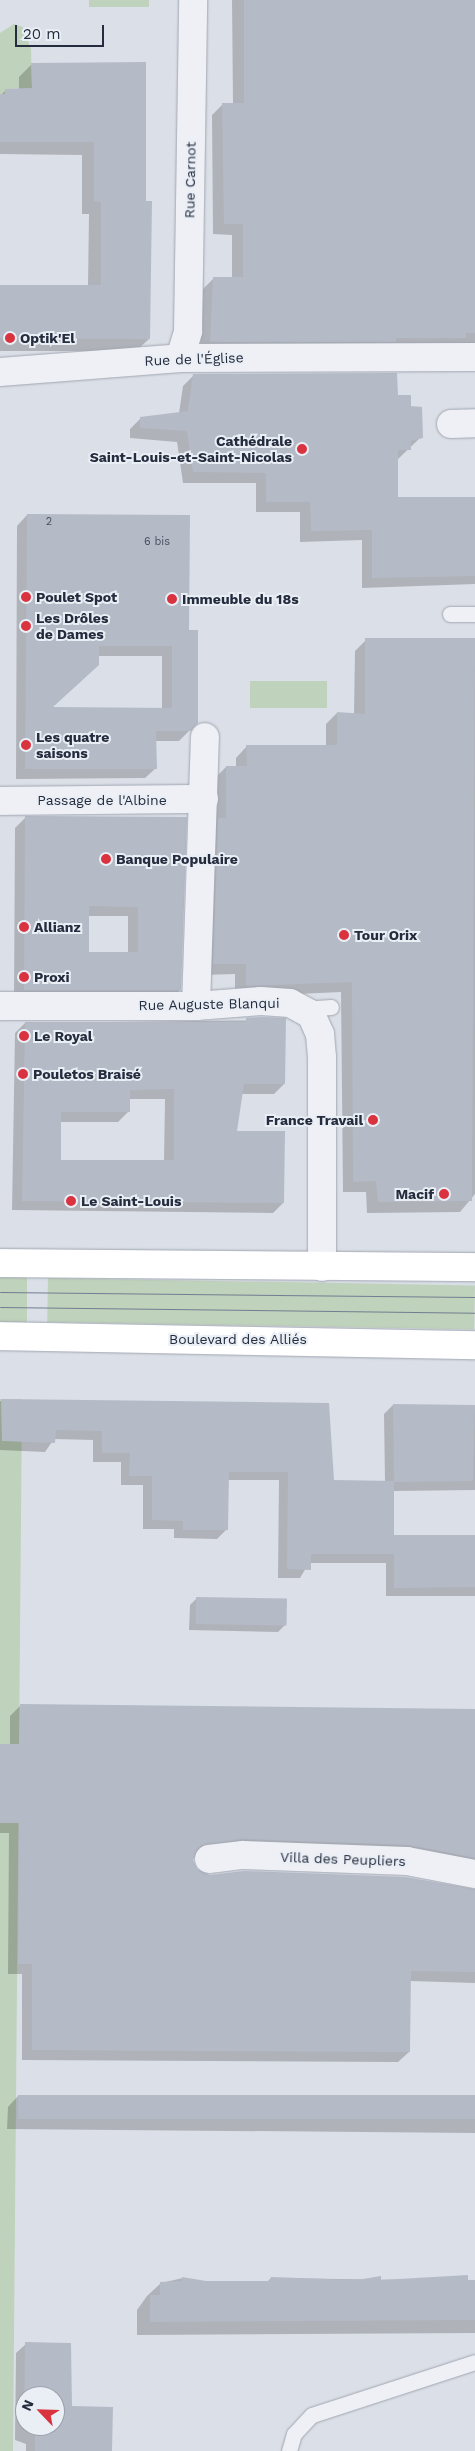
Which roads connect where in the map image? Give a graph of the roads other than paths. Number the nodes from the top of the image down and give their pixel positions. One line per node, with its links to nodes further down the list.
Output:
1 (193, 0): 3 (street, Rue Carnot)
2 (475, 357): 3 (street, Rue de l'Église)
3 (180, 358): 4 (street, Rue de l'Église)
4 (0, 372)
5 (450, 614): 6 (lane)
6 (475, 614)
7 (205, 737): 8 (street)
8 (204, 799): 9 (street, Passage de l'Albine); 11 (street)
9 (0, 801)
10 (0, 1006): 11 (street, Rue Auguste Blanqui)
11 (196, 1006): 13 (street, Rue Auguste Blanqui)
12 (331, 1007): 13 (lane)
13 (303, 1009): 15 (street)
14 (0, 1263): 15 (main road)
15 (322, 1267): 16 (main road)
16 (475, 1267)
17 (0, 1336): 18 (main road, Boulevard des Alliés)
18 (475, 1345)
19 (209, 1859): 20 (street, Villa des Peupliers)
20 (475, 1874)
21 (475, 2362): 22 (lane)
22 (289, 2451)

